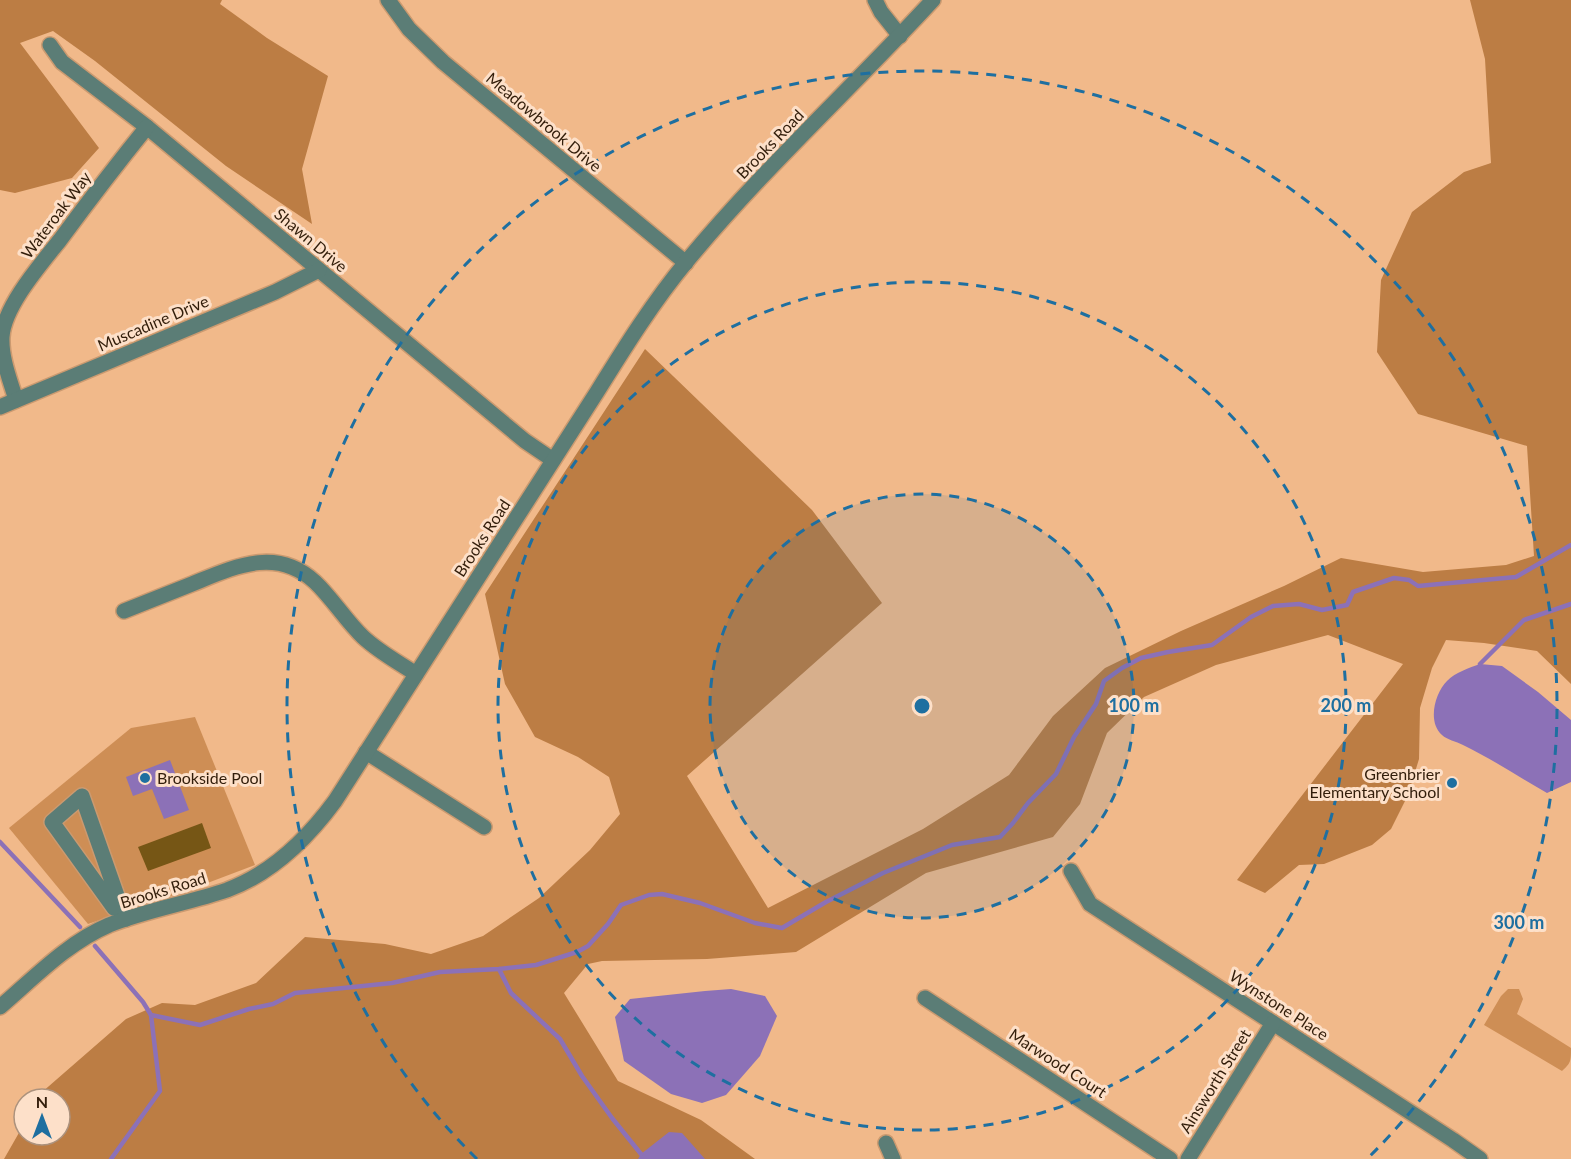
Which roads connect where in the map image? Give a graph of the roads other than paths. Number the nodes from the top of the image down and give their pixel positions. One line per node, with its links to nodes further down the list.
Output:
1 (388, 0): 7 (street, Meadowbrook Drive)
2 (875, 0): 4 (street)
3 (933, 0): 4 (street, Brooks Road)
4 (900, 36): 7 (street, Brooks Road)
5 (50, 45): 6 (street, Shawn Drive)
6 (147, 128): 8 (street, Shawn Drive); 9 (street, Wateroak Way)
7 (686, 262): 11 (street, Brooks Road)
8 (319, 270): 9 (street, Muscadine Drive); 11 (street, Shawn Drive)
9 (16, 400): 10 (street, Muscadine Drive)
10 (0, 407)
11 (553, 460): 13 (street, Brooks Road)
12 (124, 611): 13 (street)
13 (416, 674): 14 (street, Brooks Road)
14 (366, 752): 15 (street); 17 (street, Brooks Road)
15 (484, 827)
16 (1071, 871): 20 (street, Wynstone Place)
17 (124, 913): 17 (street); 19 (street, Brooks Road)
18 (925, 998): 23 (street, Marwood Court)
19 (0, 1007)
20 (1273, 1023): 24 (street, Ainsworth Street); 25 (street, Wynstone Place)
21 (886, 1143): 22 (street)
22 (893, 1159)
23 (1170, 1159)
24 (1188, 1159)
25 (1480, 1159)

